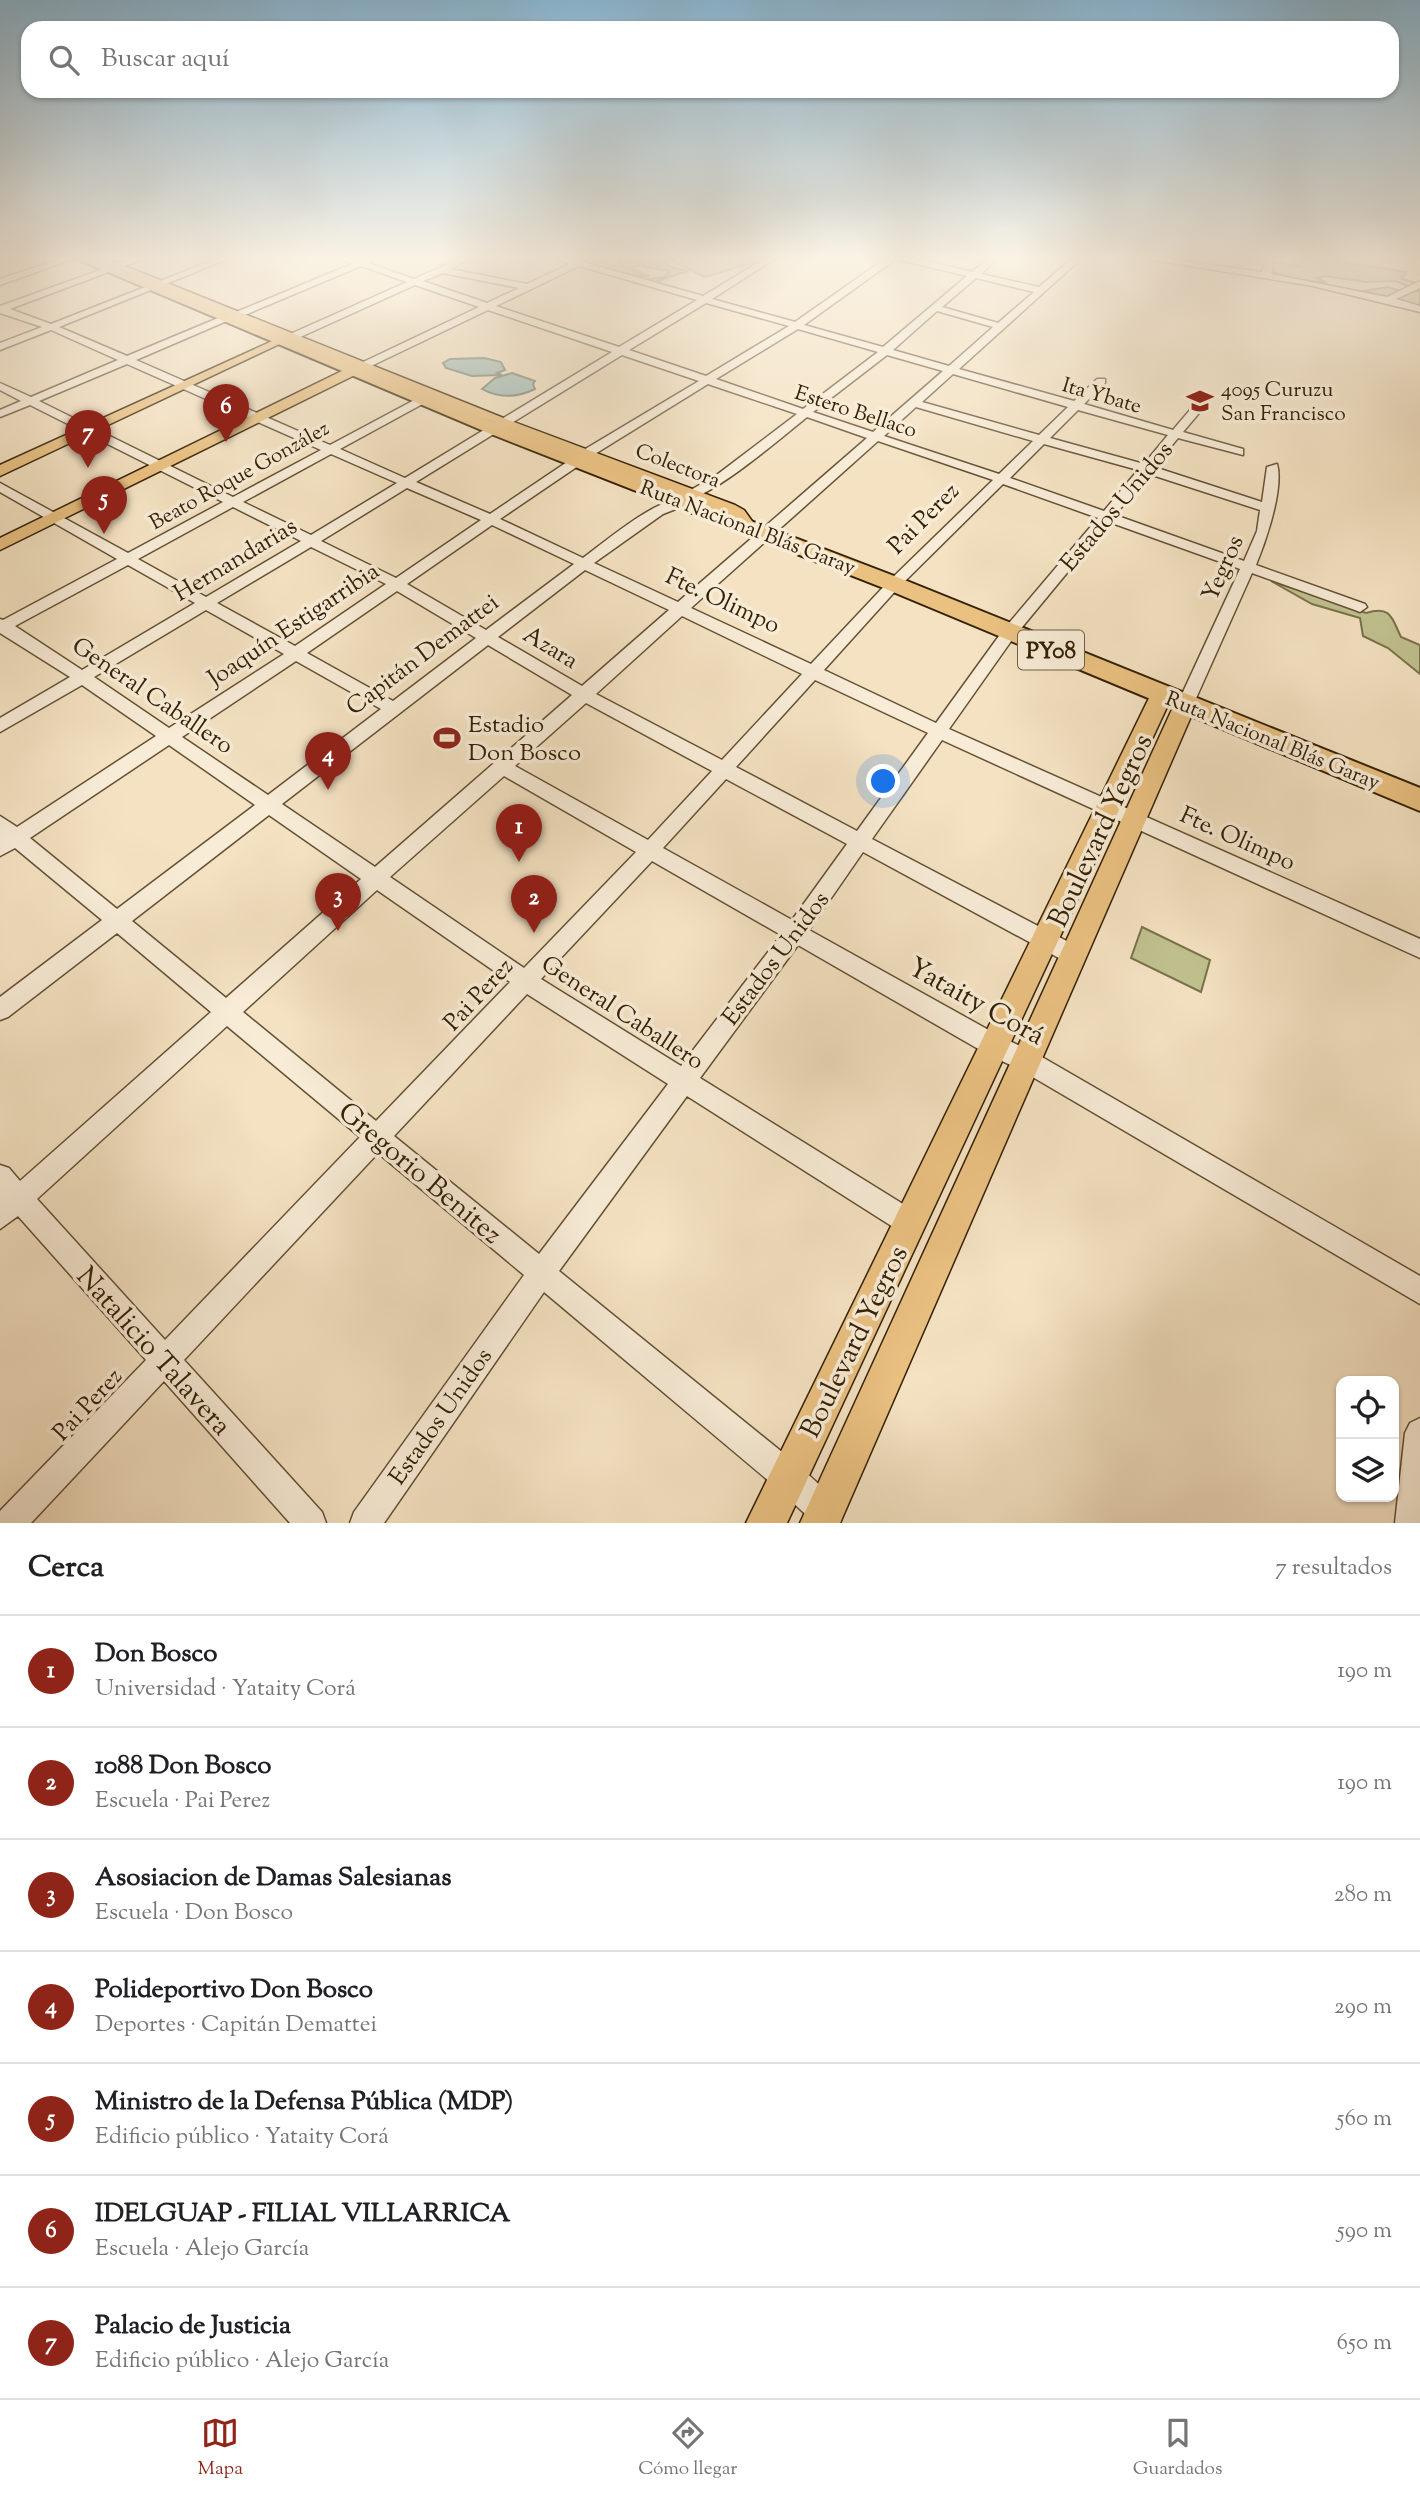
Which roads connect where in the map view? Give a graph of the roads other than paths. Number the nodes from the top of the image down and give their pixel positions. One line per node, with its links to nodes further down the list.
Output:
1 (51, 327): 13 (street); 16 (street, Fte. Olimpo)
2 (206, 327): 16 (street)
3 (258, 327): 12 (highway)
4 (314, 327): 12 (street)
5 (446, 327): 17 (street)
6 (548, 327): 14 (street, Estero Bellaco)
7 (659, 327): 14 (street, Hernandarias)
8 (794, 327): 20 (street, Joaquín Estigarribia)
9 (800, 327): 15 (street, Ita Ybate)
10 (914, 327): 15 (street, Capitán Demattei)
11 (1002, 327): 18 (street)
12 (287, 339): 17 (highway); 22 (main road)
13 (0, 347)
14 (619, 351): 20 (street, Estero Bellaco); 31 (street, Hernandarias)
15 (884, 352): 18 (street, Ita Ybate); 29 (street, Capitán Demattei)
16 (126, 361): 22 (street, Fte. Olimpo); 24 (street)
17 (359, 368): 23 (highway); 30 (main road); 31 (main road)
18 (953, 372): 25 (street); 26 (street, Ita Ybate)
19 (1101, 381): 26 (street, Pai Perez)
20 (706, 382): 29 (street, Estero Bellaco); 38 (street, Joaquín Estigarribia)
21 (0, 386): 24 (street, Azara)
22 (186, 386): 30 (street, Fte. Olimpo); 32 (main road)
23 (424, 398): 31 (highway); 36 (street, Beato Roque González)
24 (29, 402): 28 (street); 32 (street, Azara)
25 (914, 403): 34 (street); 35 (street)
26 (1073, 406): 33 (street, Ita Ybate); 35 (street, Pai Perez)
27 (1199, 406): 33 (street, Estados Unidos)
28 (0, 414)
29 (803, 414): 34 (street, Estero Bellaco); 46 (street, Capitán Demattei)
30 (260, 419): 36 (street, Fte. Olimpo); 39 (main road)
31 (497, 425): 38 (highway); 44 (street, Hernandarias)
32 (89, 431): 39 (street, Azara); 42 (main road)
33 (1175, 436): 37 (street, Ita Ybate); 41 (street, Estados Unidos)
34 (876, 437): 43 (street, Estero Bellaco); 52 (street)
35 (1040, 438): 41 (street); 43 (street, Pai Perez)
36 (330, 449): 44 (street, Fte. Olimpo); 47 (street, Beato Roque González)
37 (1239, 452)
38 (581, 458): 46 (main road, Colectora); 51 (street, Joaquín Estigarribia)
39 (162, 467): 47 (street, Azara); 50 (main road)
40 (1273, 467): 48 (street, Yegros)
41 (1147, 469): 48 (street); 49 (street, Estados Unidos)
42 (0, 471)
43 (999, 478): 49 (street, Estero Bellaco); 59 (street, Pai Perez)
44 (405, 482): 51 (street, Fte. Olimpo); 53 (street, Hernandarias)
45 (0, 487): 50 (street)
46 (687, 499): 52 (highway, Ruta Nacional Blás Garay / PY08); 56 (street, Capitán Demattei)
47 (232, 502): 53 (street, Azara); 55 (street, Beato Roque González)
48 (1269, 509): 57 (street, Yegros)
49 (1108, 517): 57 (street, Estero Bellaco); 64 (street, Estados Unidos)
50 (55, 518): 54 (main road); 55 (street)
51 (489, 519): 56 (street, Fte. Olimpo); 58 (street, Joaquín Estigarribia)
52 (757, 531): 59 (highway, Ruta Nacional Blás Garay / PY08); 62 (street)
53 (311, 541): 58 (street, Azara); 60 (street, Hernandarias)
54 (0, 545)
55 (130, 558): 60 (street); 63 (street, Beato Roque González)
56 (583, 564): 62 (street, Fte. Olimpo); 65 (street, Capitán Demattei)
57 (1246, 569): 61 (street, Estero Bellaco); 70 (street, Yegros)
58 (397, 584): 65 (street, Azara); 66 (street, Joaquín Estigarribia)
59 (894, 584): 64 (highway, Ruta Nacional Blás Garay / PY08); 67 (street, Pai Perez)
60 (207, 603): 66 (street); 68 (street, Hernandarias)
61 (1360, 607)
62 (681, 608): 67 (street, Fte. Olimpo); 69 (street)
63 (1, 626): 68 (street, General Caballero)
64 (1009, 633): 70 (highway, Ruta Nacional Blás Garay / PY08); 73 (street, Estados Unidos)
65 (487, 637): 69 (street, Azara); 71 (street, Capitán Demattei)
66 (296, 653): 71 (street); 74 (street, Joaquín Estigarribia)
67 (813, 672): 73 (street, Fte. Olimpo); 76 (street, Pai Perez)
68 (82, 677): 72 (street, Hernandarias); 74 (street, General Caballero)
69 (585, 695): 75 (street); 76 (street, Azara)
70 (1181, 695): 77 (highway, Ruta Nacional Blás Garay / PY08); 79 (main road, Boulevard Yegros)
71 (394, 709): 78 (street, Capitán Demattei)
72 (0, 726)
73 (940, 732): 79 (street, Fte. Olimpo); 81 (street, Estados Unidos)
74 (169, 737): 78 (street, General Caballero); 80 (street, Joaquín Estigarribia)
75 (503, 767): 82 (street, Yataity Corá); 83 (street)
76 (723, 769): 81 (street, Azara); 82 (street, Pai Perez)
77 (1420, 800)
78 (268, 805): 83 (street, General Caballero); 84 (street, Capitán Demattei)
79 (1123, 814): 86 (main road, Boulevard Yegros); 87 (street, Fte. Olimpo); 88 (main road, Boulevard Yegros)
80 (5, 837): 84 (street, Gregorio Benitez)
81 (860, 842): 85 (street, Estados Unidos); 86 (street, Azara)
82 (650, 850): 85 (street, Yataity Corá); 89 (street, Pai Perez)
83 (376, 878): 89 (street, General Caballero); 91 (street)
84 (117, 921): 90 (street, Capitán Demattei); 91 (street, Gregorio Benitez)
85 (795, 932): 92 (street, Yataity Corá); 94 (street, Estados Unidos)
86 (1047, 940): 88 (street, Azara); 92 (main road, Boulevard Yegros)
87 (1420, 949)
88 (1075, 956): 93 (main road, Boulevard Yegros)
89 (526, 981): 94 (street, General Caballero); 95 (street, Pai Perez)
90 (0, 1010)
91 (228, 1013): 95 (street, Gregorio Benitez); 97 (street)
92 (995, 1046): 93 (street, Yataity Corá); 98 (main road, Boulevard Yegros)
93 (1027, 1061): 100 (street, Yataity Corá); 104 (main road, Boulevard Yegros)
94 (683, 1082): 98 (street, General Caballero); 99 (street, Estados Unidos)
95 (378, 1137): 99 (street, Gregorio Benitez); 101 (street, Pai Perez)
96 (0, 1177): 97 (street, Natalicio Talavera)
97 (10, 1207): 101 (street, Natalicio Talavera)
98 (910, 1223): 103 (main road, Boulevard Yegros)
99 (541, 1272): 103 (street, Gregorio Benitez); 107 (street, Estados Unidos)
100 (1420, 1291)
101 (164, 1360): 105 (street, Pai Perez); 106 (street, Natalicio Talavera)
102 (1420, 1433): 109 (street)
103 (787, 1476): 104 (street, Gregorio Benitez); 108 (main road, Boulevard Yegros)
104 (828, 1519)
105 (10, 1523)
106 (311, 1523)
107 (365, 1523)
108 (766, 1523)
109 (1410, 1523)

